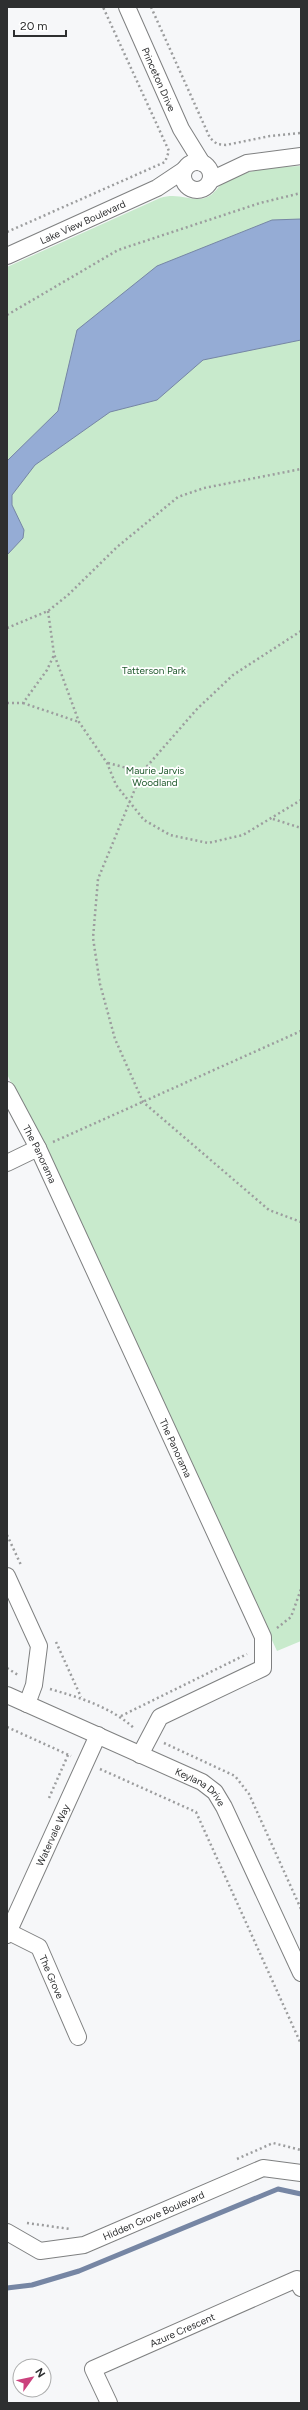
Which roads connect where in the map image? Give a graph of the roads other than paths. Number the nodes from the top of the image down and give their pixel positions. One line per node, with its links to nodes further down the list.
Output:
1 (127, 7): 4 (street, Princeton Drive)
2 (301, 156): 3 (street)
3 (247, 163): 4 (street); 5 (street)
4 (195, 165): 5 (street); 6 (street); 7 (street, Lake View Boulevard)
5 (211, 180): 6 (street)
6 (188, 186): 7 (street, Lake View Boulevard)
7 (157, 188): 8 (street, Lake View Boulevard)
8 (7, 256)
9 (7, 1090): 10 (street, The Panorama)
10 (38, 1148): 11 (street); 16 (street, The Panorama)
11 (7, 1163)
12 (7, 1576): 14 (street)
13 (7, 1695): 14 (street, Keylana Drive)
14 (27, 1704): 15 (street, Keylana Drive)
15 (98, 1735): 16 (street, Keylana Drive); 17 (street, Watervale Way)
16 (140, 1755): 18 (street, Keylana Drive)
17 (8, 1934): 19 (street, The Grove)
18 (301, 1973)
19 (78, 2037)
20 (301, 2173): 21 (street, Hidden Grove Boulevard)
21 (7, 2232)
22 (301, 2288): 23 (street, Azure Crescent)
23 (109, 2403)

